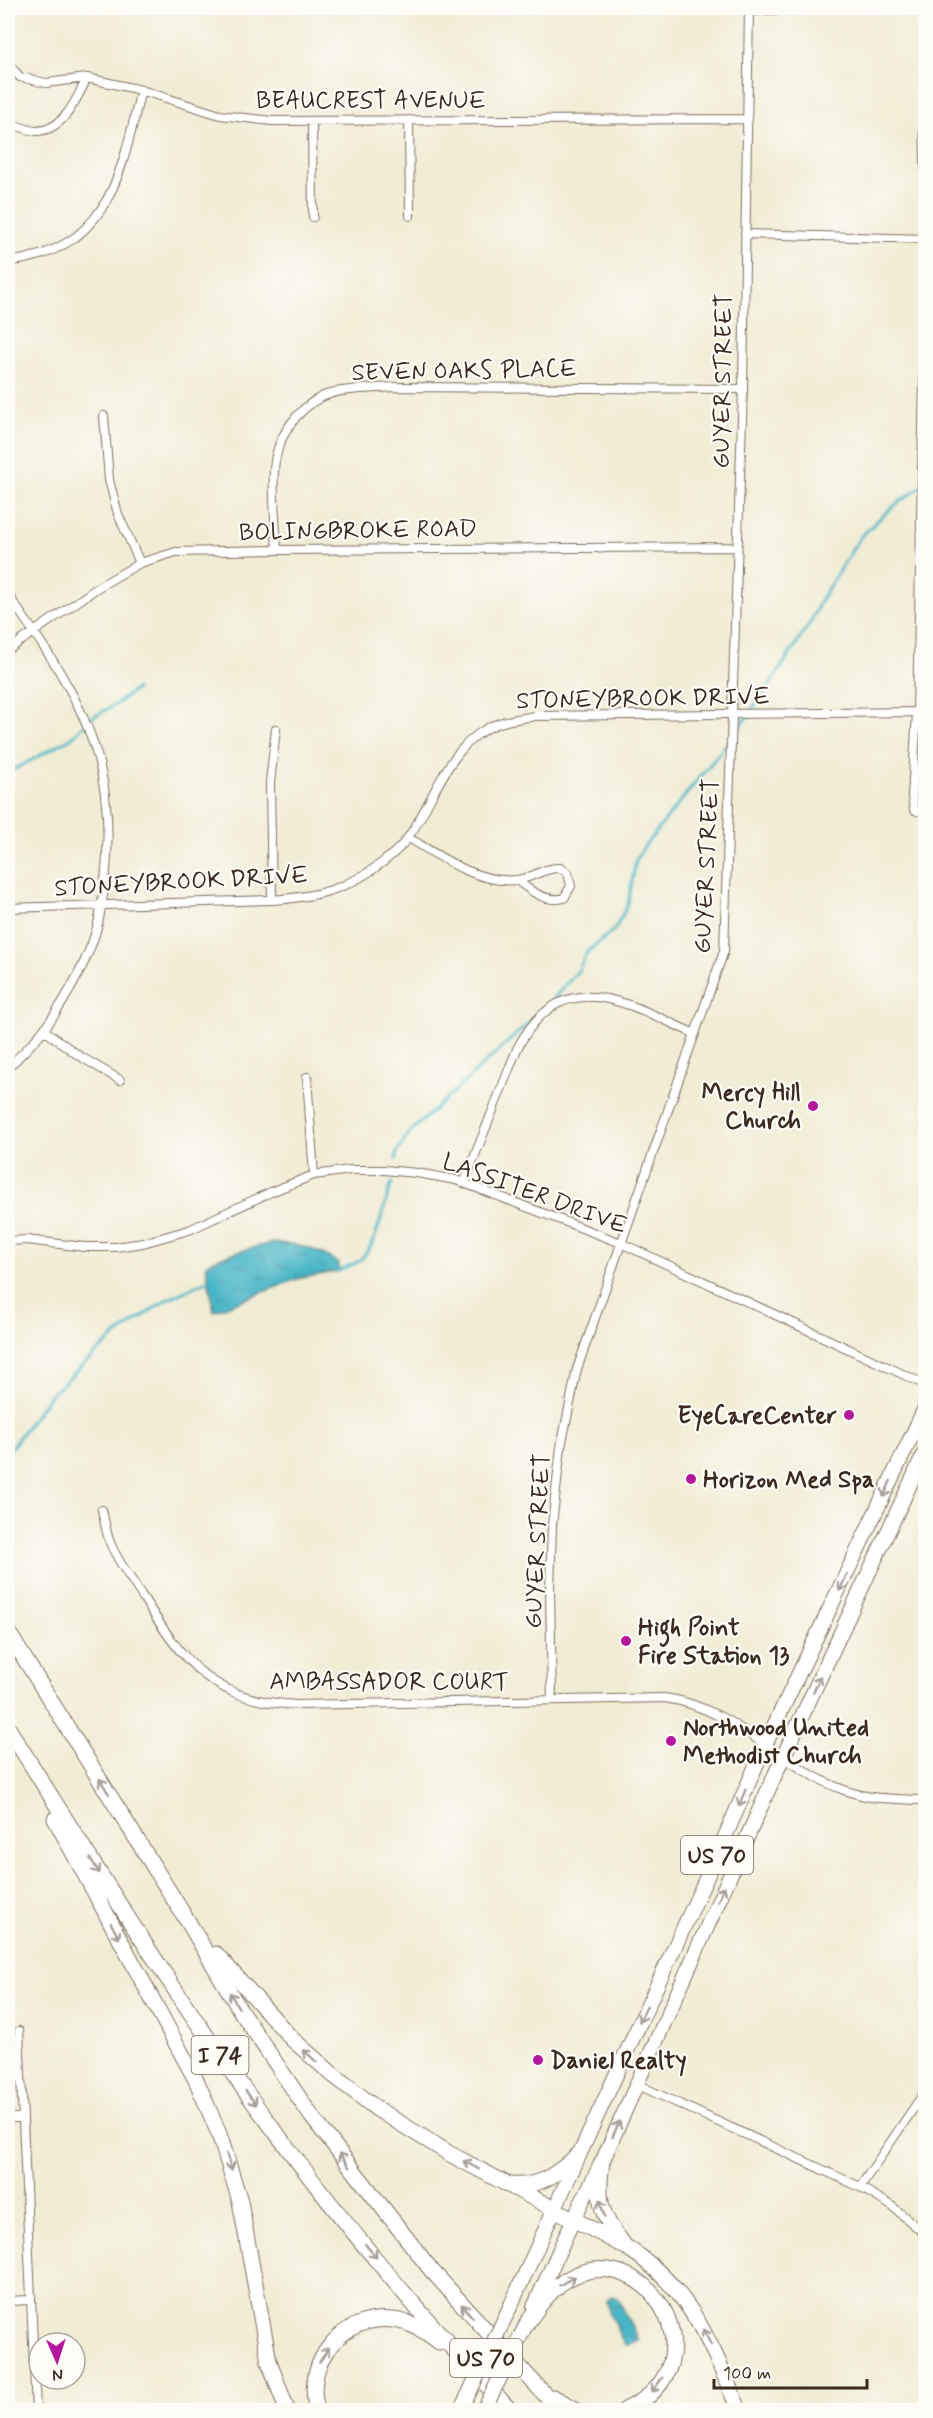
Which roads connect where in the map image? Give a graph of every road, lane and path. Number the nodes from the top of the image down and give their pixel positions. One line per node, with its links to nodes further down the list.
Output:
1 (813, 8): 2 (street)
2 (749, 9): 6 (street, GUYER STREET)
3 (8, 64): 4 (street, BEAUCREST AVENUE)
4 (87, 78): 5 (street, BEAUCREST AVENUE); 10 (street)
5 (141, 90): 8 (street, BEAUCREST AVENUE); 16 (street)
6 (748, 119): 7 (street, BEAUCREST AVENUE); 14 (street, GUYER STREET)
7 (409, 120): 8 (street, BEAUCREST AVENUE); 12 (street)
8 (312, 121): 13 (street)
9 (924, 122): 11 (street)
10 (8, 123)
11 (926, 190)
12 (410, 216)
13 (314, 217)
14 (744, 234): 15 (street); 18 (street, GUYER STREET)
15 (926, 239)
16 (8, 262)
17 (926, 284): 26 (street)
18 (743, 389): 20 (street, GUYER STREET); 21 (street, SEVEN OAKS PLACE)
19 (104, 416): 22 (street)
20 (736, 548): 21 (street, BOLINGBROKE ROAD); 27 (street, GUYER STREET)
21 (277, 550): 22 (street, BOLINGBROKE ROAD)
22 (140, 563): 24 (street, BOLINGBROKE ROAD)
23 (8, 594): 24 (street)
24 (34, 633): 25 (street, BOLINGBROKE ROAD); 33 (street)
25 (8, 650)
26 (921, 711): 27 (street, STONEYBROOK DRIVE); 29 (street)
27 (733, 715): 30 (street, STONEYBROOK DRIVE); 36 (street, GUYER STREET)
28 (276, 729): 32 (street)
29 (926, 813)
30 (409, 838): 31 (street); 32 (street, STONEYBROOK DRIVE)
31 (517, 880): 31 (street)
32 (272, 900): 33 (street, STONEYBROOK DRIVE)
33 (100, 905): 34 (street, STONEYBROOK DRIVE); 35 (street)
34 (8, 908)
35 (44, 1030): 37 (street); 39 (street)
36 (695, 1034): 41 (street); 43 (street, GUYER STREET)
37 (8, 1068)
38 (307, 1077): 40 (street)
39 (120, 1080)
40 (314, 1175): 41 (street, LASSITER DRIVE); 42 (street, LASSITER DRIVE)
41 (464, 1183): 43 (street, LASSITER DRIVE)
42 (8, 1240)
43 (621, 1243): 44 (street, LASSITER DRIVE); 49 (street, GUYER STREET)
44 (926, 1385)
45 (926, 1406): 51 (main road, US 70, one-way to 51)
46 (926, 1450): 52 (main road, US 70, one-way to 46)
47 (102, 1510): 49 (street, AMBASSADOR COURT)
48 (8, 1632): 54 (highway, I 74, one-way to 48)
49 (552, 1700): 51 (street, AMBASSADOR COURT)
50 (8, 1730): 71 (highway, I 74, one-way to 71); 74 (highway, one-way to 74)
51 (765, 1745): 52 (street, AMBASSADOR COURT); 60 (main road, US 70, one-way to 60)
52 (783, 1756): 53 (street, AMBASSADOR COURT); 56 (main road, US 70, one-way to 52)
53 (926, 1800)
54 (190, 1925): 62 (highway, one-way to 54); 72 (highway, I 74, one-way to 54)
55 (19, 2031): 59 (street)
56 (636, 2084): 61 (main road, US 70, one-way to 56); 63 (street)
57 (926, 2090): 63 (street)
58 (8, 2118): 59 (street)
59 (23, 2118): 68 (street)
60 (579, 2154): 62 (highway); 64 (main road, US 70)
61 (602, 2162): 65 (main road, US 70); 67 (highway, one-way to 61)
62 (507, 2184): 64 (highway)
63 (860, 2187): 66 (street)
64 (554, 2210): 65 (highway); 76 (main road, US 70, bridge)
65 (573, 2220): 67 (highway); 70 (main road, US 70)
66 (926, 2235)
67 (626, 2247): 82 (highway, one-way to 67)
68 (30, 2300): 69 (street); 73 (street)
69 (8, 2301)
70 (527, 2323): 77 (main road, US 70, bridge); 81 (highway, one-way to 81)
71 (462, 2360): 75 (highway, one-way to 71); 78 (highway, I 74)
72 (535, 2386): 79 (highway, I 74); 80 (highway)
73 (36, 2410)
74 (286, 2410)
75 (317, 2410)
76 (461, 2410)
77 (484, 2410)
78 (510, 2410)
79 (559, 2410)
80 (578, 2410)
81 (625, 2410)
82 (739, 2410)

